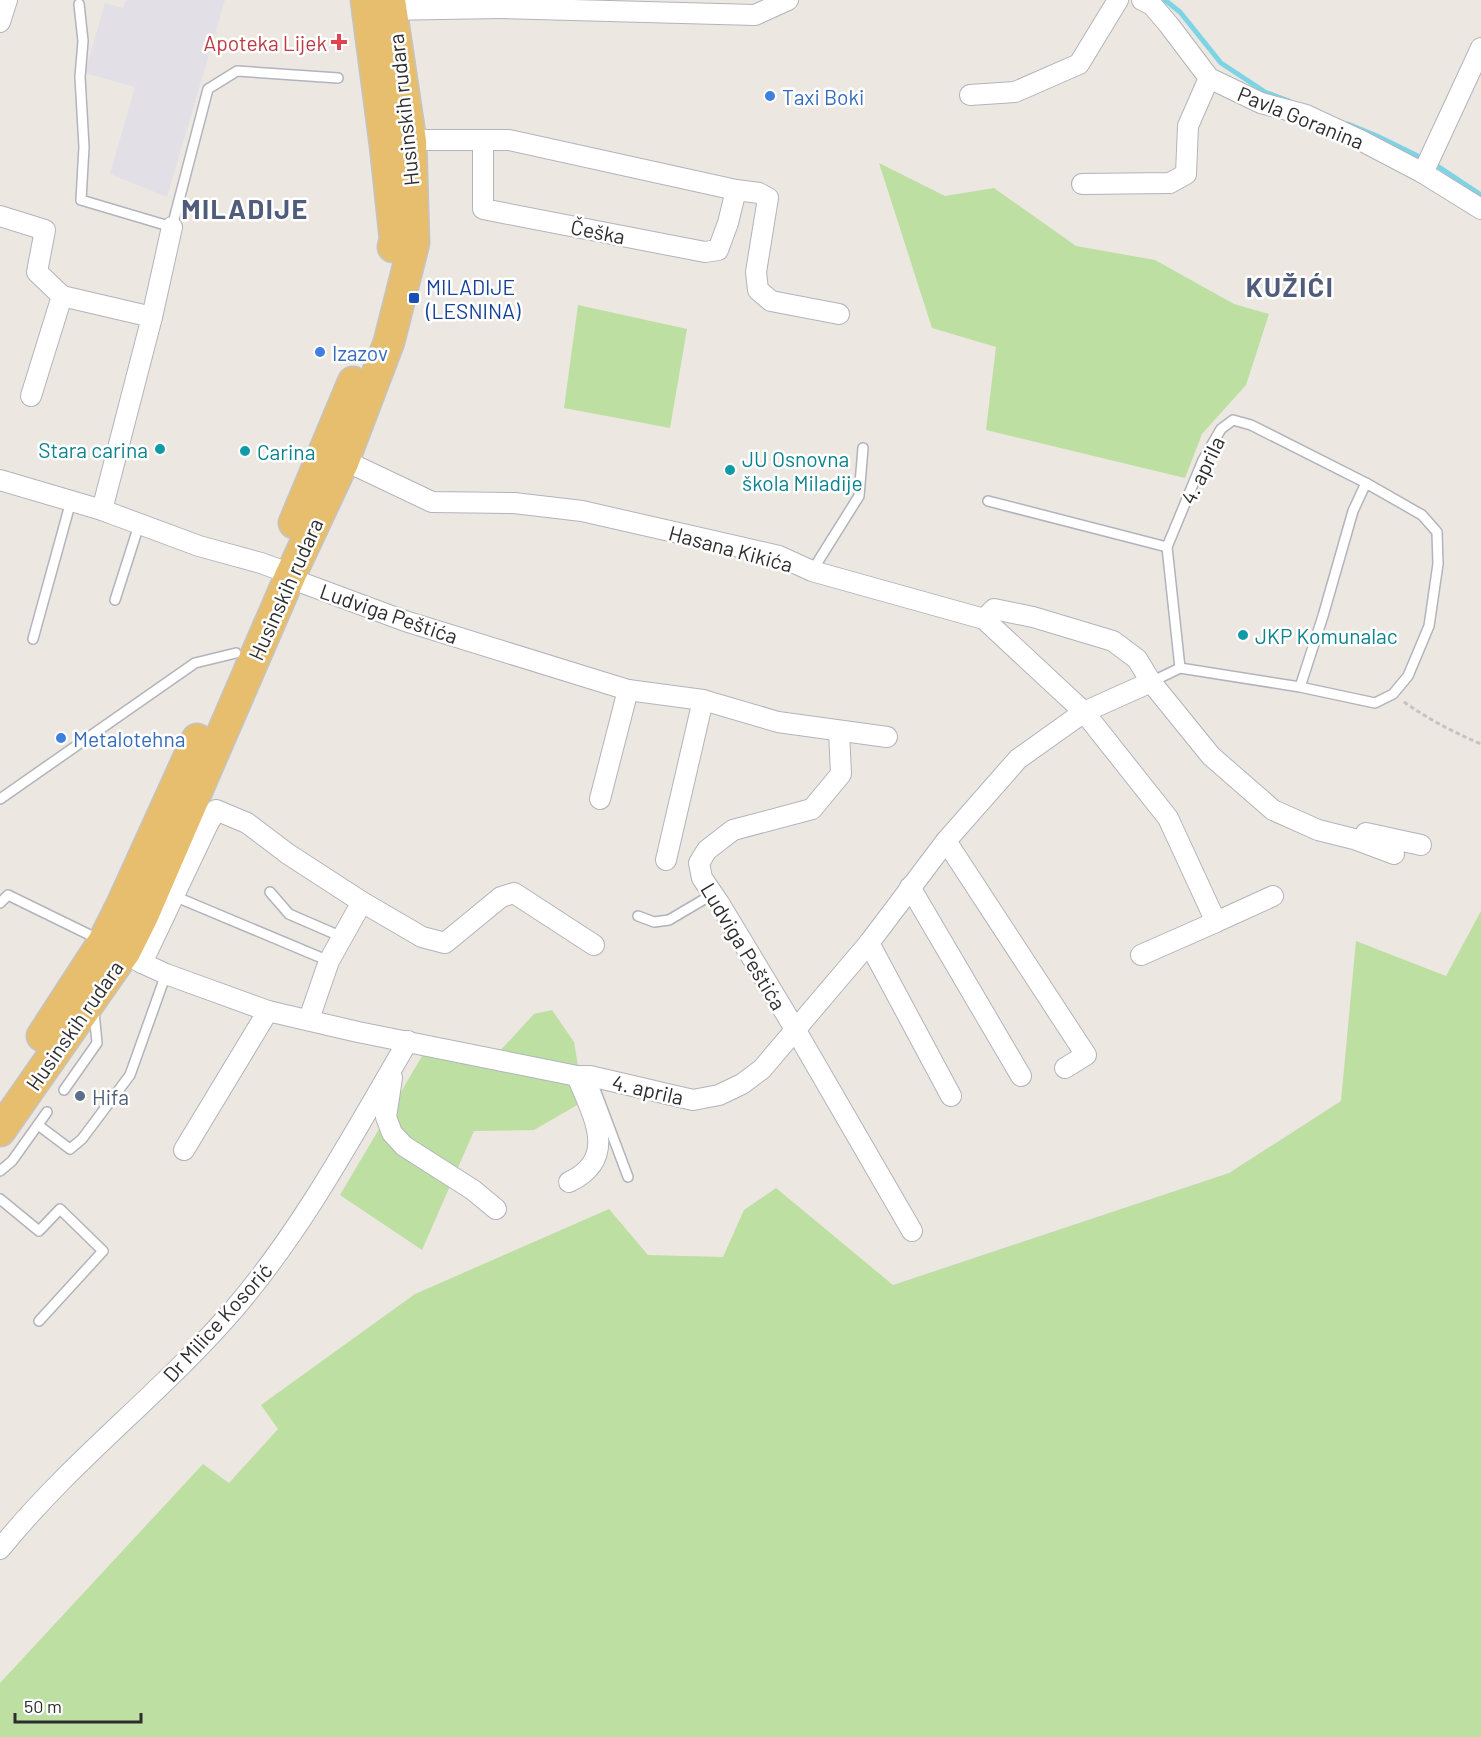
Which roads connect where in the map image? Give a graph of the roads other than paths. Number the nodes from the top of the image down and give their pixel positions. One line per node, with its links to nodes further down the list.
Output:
1 (7, 0): 8 (street)
2 (788, 0): 6 (street)
3 (1118, 0): 12 (street)
4 (1142, 0): 11 (street, Pavla Goranina)
5 (79, 4): 20 (lane)
6 (509, 4): 7 (street)
7 (379, 5): 14 (main road, Husinskih rudara); 34 (main road, Husinskih rudara)
8 (0, 22)
9 (1481, 49): 15 (street)
10 (338, 78): 20 (lane)
11 (1209, 78): 15 (street, Pavla Goranina); 16 (street)
12 (970, 94)
13 (483, 140): 14 (street); 17 (street); 17 (street, Češka)
14 (411, 141): 26 (main road, Husinskih rudara)
15 (1423, 173): 18 (street, Pavla Goranina)
16 (1082, 184)
17 (736, 190): 22 (street)
18 (1481, 209)
19 (0, 216): 21 (street)
20 (172, 227): 23 (street)
21 (62, 296): 23 (street); 24 (street)
22 (839, 314)
23 (152, 317): 31 (street)
24 (31, 396)
25 (863, 448): 35 (lane)
26 (343, 463): 34 (main road, Husinskih rudara); 35 (street, Hasana Kikića)
27 (0, 480): 29 (street, Ludviga Peštića)
28 (1366, 483): 33 (lane, 4. aprila); 42 (lane); 42 (lane)
29 (71, 501): 31 (street, Ludviga Peštića); 38 (lane)
30 (988, 501): 33 (lane)
31 (102, 510): 32 (street, Ludviga Peštića)
32 (139, 525): 34 (street, Ludviga Peštića); 36 (lane)
33 (1167, 547): 40 (lane, 4. aprila)
34 (283, 571): 39 (main road, Husinskih rudara); 43 (street, Ludviga Peštića); 67 (main road, Husinskih rudara)
35 (812, 571): 37 (street, Hasana Kikića)
36 (116, 600)
37 (984, 619): 41 (street); 45 (street, Hasana Kikića)
38 (33, 639)
39 (236, 654): 48 (lane); 67 (main road, Husinskih rudara)
40 (1180, 668): 41 (lane, 4. aprila); 42 (lane)
41 (1151, 682): 45 (street, 4. aprila); 50 (street)
42 (1299, 687)
43 (628, 690): 44 (street, Ludviga Peštića); 49 (street)
44 (703, 700): 46 (street, Ludviga Peštića); 54 (street)
45 (1084, 712): 51 (street, 4. aprila); 63 (street)
46 (838, 731): 47 (street, Ludviga Peštića); 57 (street, Ludviga Peštića)
47 (887, 738)
48 (0, 799)
49 (600, 800)
50 (1299, 821): 52 (street); 53 (street)
51 (946, 841): 55 (street, 4. aprila); 77 (street)
52 (1421, 845)
53 (1394, 854)
54 (666, 860)
55 (910, 887): 65 (street, 4. aprila); 79 (street)
56 (270, 892): 64 (lane)
57 (713, 894): 62 (lane); 74 (street, Ludviga Peštića)
58 (174, 896): 60 (street, Husinskih rudara); 67 (street, Husinskih rudara); 69 (lane)
59 (1273, 896): 63 (street)
60 (362, 902): 64 (street); 66 (street, Husinskih rudara)
61 (0, 903): 67 (lane)
62 (638, 916)
63 (1216, 922): 68 (street)
64 (342, 937): 69 (street)
65 (869, 943): 74 (street, 4. aprila); 81 (street)
66 (594, 945)
67 (124, 952): 70 (street, 4. aprila); 71 (main road, Husinskih rudara); 82 (main road, Husinskih rudara)
68 (1141, 955)
69 (329, 961): 73 (street)
70 (166, 974): 72 (street, 4. aprila); 84 (lane)
71 (92, 997): 80 (lane); 85 (main road, Husinskih rudara)
72 (268, 1011): 73 (street, 4. aprila); 86 (street)
73 (309, 1020): 75 (street, 4. aprila)
74 (795, 1029): 78 (street, 4. aprila); 92 (street, Ludviga Peštića)
75 (408, 1041): 76 (street, Dr Milice Kosorić); 78 (street, 4. aprila)
76 (395, 1064): 91 (street, Dr Milice Kosorić); 94 (street, Dr Milice Kosorić)
77 (1065, 1068)
78 (583, 1076): 88 (lane); 89 (street, 4. aprila)
79 (1021, 1076)
80 (64, 1090)
81 (951, 1096)
82 (0, 1102)
83 (47, 1112): 84 (lane)
84 (38, 1125): 87 (lane)
85 (0, 1131)
86 (184, 1150)
87 (0, 1171)
88 (628, 1177)
89 (569, 1182)
90 (0, 1199): 93 (lane)
91 (496, 1209)
92 (912, 1231)
93 (39, 1321)
94 (0, 1549)

